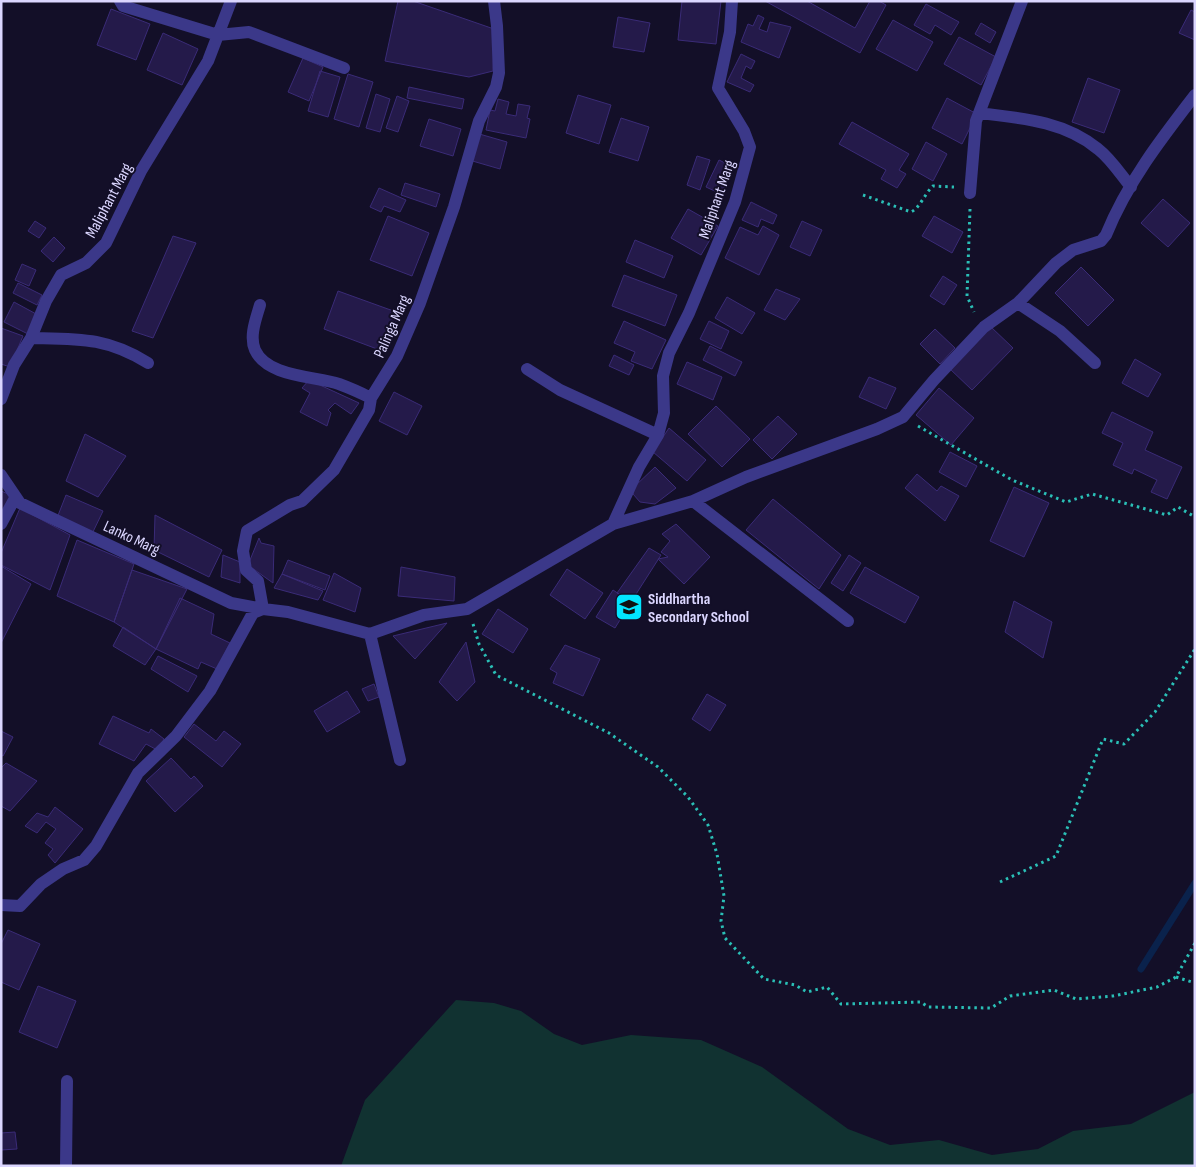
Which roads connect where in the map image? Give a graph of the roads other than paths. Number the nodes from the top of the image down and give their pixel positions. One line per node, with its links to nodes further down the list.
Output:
1 (120, 1): 6 (street)
2 (231, 1): 6 (street, Maliphant Marg)
3 (494, 1): 18 (street, Palinga Marg)
4 (732, 1): 20 (street, Maliphant Marg)
5 (1022, 1): 9 (street)
6 (218, 35): 7 (street); 14 (street, Maliphant Marg)
7 (344, 68)
8 (1195, 95): 10 (street)
9 (979, 112): 10 (street); 11 (street)
10 (1131, 187): 12 (street)
11 (970, 193)
12 (1018, 303): 16 (street); 23 (street)
13 (260, 305): 18 (street)
14 (31, 338): 15 (street); 19 (street, Maliphant Marg)
15 (148, 363)
16 (1096, 363)
17 (527, 369): 20 (street)
18 (372, 398): 26 (street, Palinga Marg)
19 (1, 399)
20 (658, 435): 25 (street, Maliphant Marg)
21 (1, 475): 22 (street, Lanko Marg)
22 (15, 498): 24 (street); 26 (street, Lanko Marg)
23 (693, 501): 25 (street); 27 (street)
24 (1, 524)
25 (613, 524): 28 (street)
26 (264, 609): 28 (street, Lanko Marg); 30 (street)
27 (848, 621)
28 (370, 634): 29 (street)
29 (400, 760)
30 (1, 904)
31 (67, 1081): 32 (street)
32 (66, 1166)

